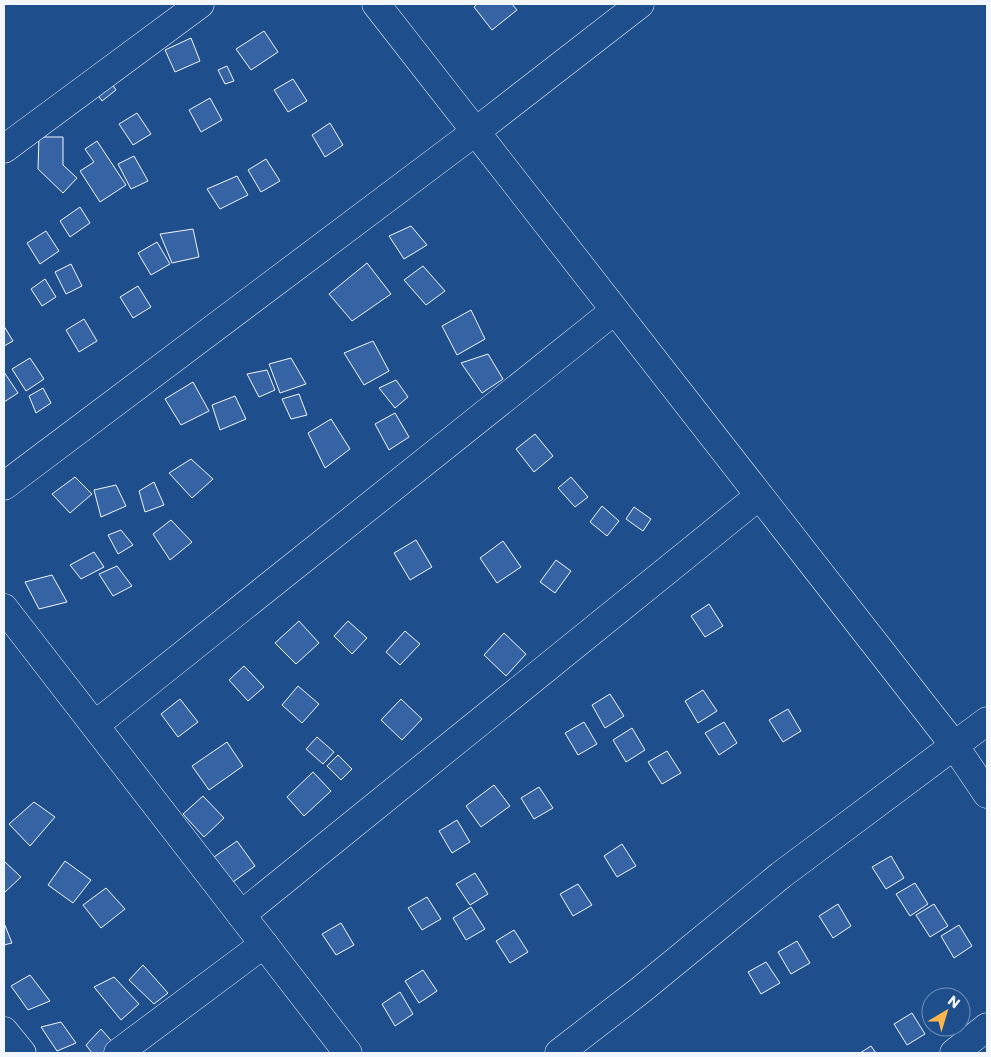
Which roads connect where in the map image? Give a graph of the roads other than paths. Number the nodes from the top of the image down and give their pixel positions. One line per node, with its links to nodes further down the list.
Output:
1 (200, 4): 5 (street)
2 (376, 4): 4 (street)
3 (640, 4): 4 (street)
4 (475, 132): 6 (street); 7 (street)
5 (4, 150)
6 (614, 311): 8 (street); 11 (street)
7 (4, 486)
8 (759, 496): 12 (street); 14 (street)
9 (4, 608): 11 (street)
10 (987, 721): 12 (street)
11 (95, 725): 14 (street)
12 (954, 745): 13 (street); 21 (street)
13 (987, 794)
14 (241, 915): 15 (street)
15 (264, 944): 19 (street); 20 (street)
16 (987, 1027): 22 (street)
17 (4, 1031): 18 (street)
18 (22, 1053)
19 (118, 1053)
20 (348, 1053)
21 (559, 1053)
22 (954, 1053)

